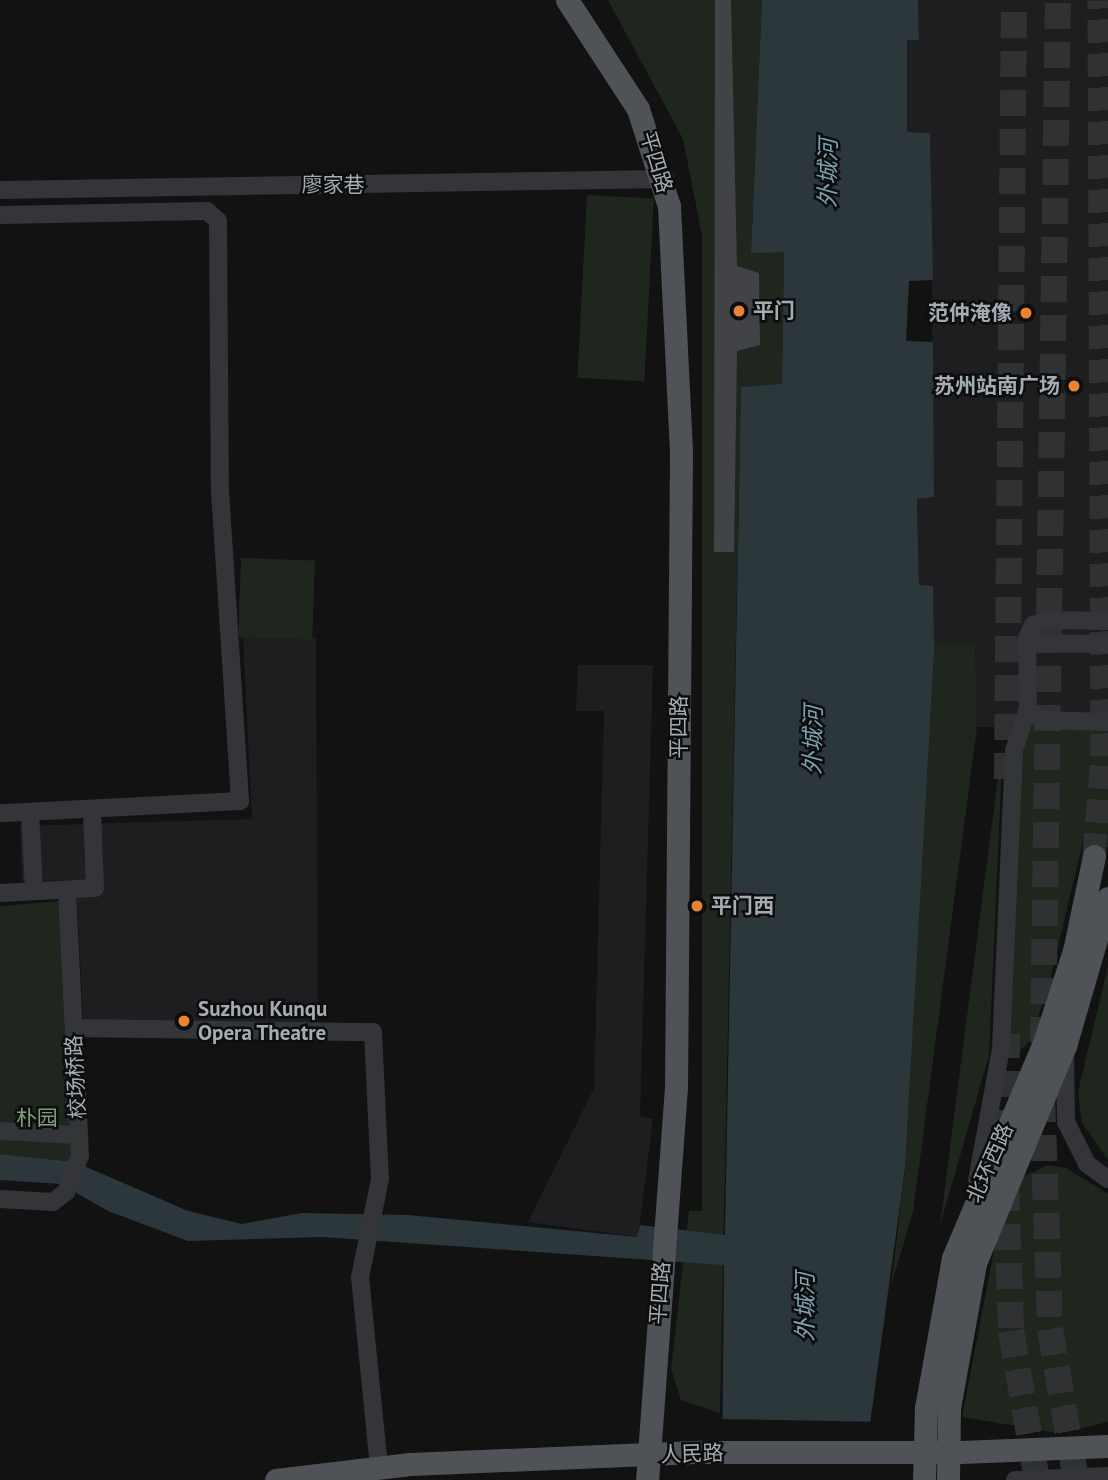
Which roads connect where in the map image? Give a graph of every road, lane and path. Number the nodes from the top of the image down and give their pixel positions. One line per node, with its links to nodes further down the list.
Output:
1 (567, 0): 2 (main road, 平四路)
2 (666, 178): 3 (street, 廖家巷); 26 (main road, 平四路)
3 (0, 190)
4 (0, 215): 10 (street)
5 (1108, 621): 6 (street)
6 (1027, 643): 7 (street); 8 (street)
7 (1108, 644)
8 (1028, 708): 9 (street); 24 (street)
9 (1108, 722)
10 (92, 808): 11 (street); 14 (street)
11 (30, 811): 12 (street); 15 (street)
12 (0, 813)
13 (1094, 856): 24 (main road, 北环西路)
14 (67, 890): 15 (street); 18 (street, 校场桥路)
15 (34, 891): 16 (street)
16 (0, 893)
17 (1108, 898): 19 (main road, 北环西路)
18 (74, 1028): 21 (street, 校场桥路); 27 (street)
19 (1065, 1046): 22 (street); 32 (main road, 北环西路)
20 (0, 1131): 21 (street)
21 (79, 1135): 23 (street, 校场桥路)
22 (1108, 1178)
23 (0, 1199)
24 (973, 1200): 31 (main road, 北环西路)
25 (1108, 1446): 26 (main road, 人民路, bridge)
26 (648, 1455): 27 (main road, 人民路); 30 (main road, 平四路)
27 (379, 1467): 29 (main road, 人民路)
28 (1108, 1476): 33 (street)
29 (276, 1480)
30 (647, 1480)
31 (924, 1480)
32 (948, 1480)
33 (1015, 1480)

